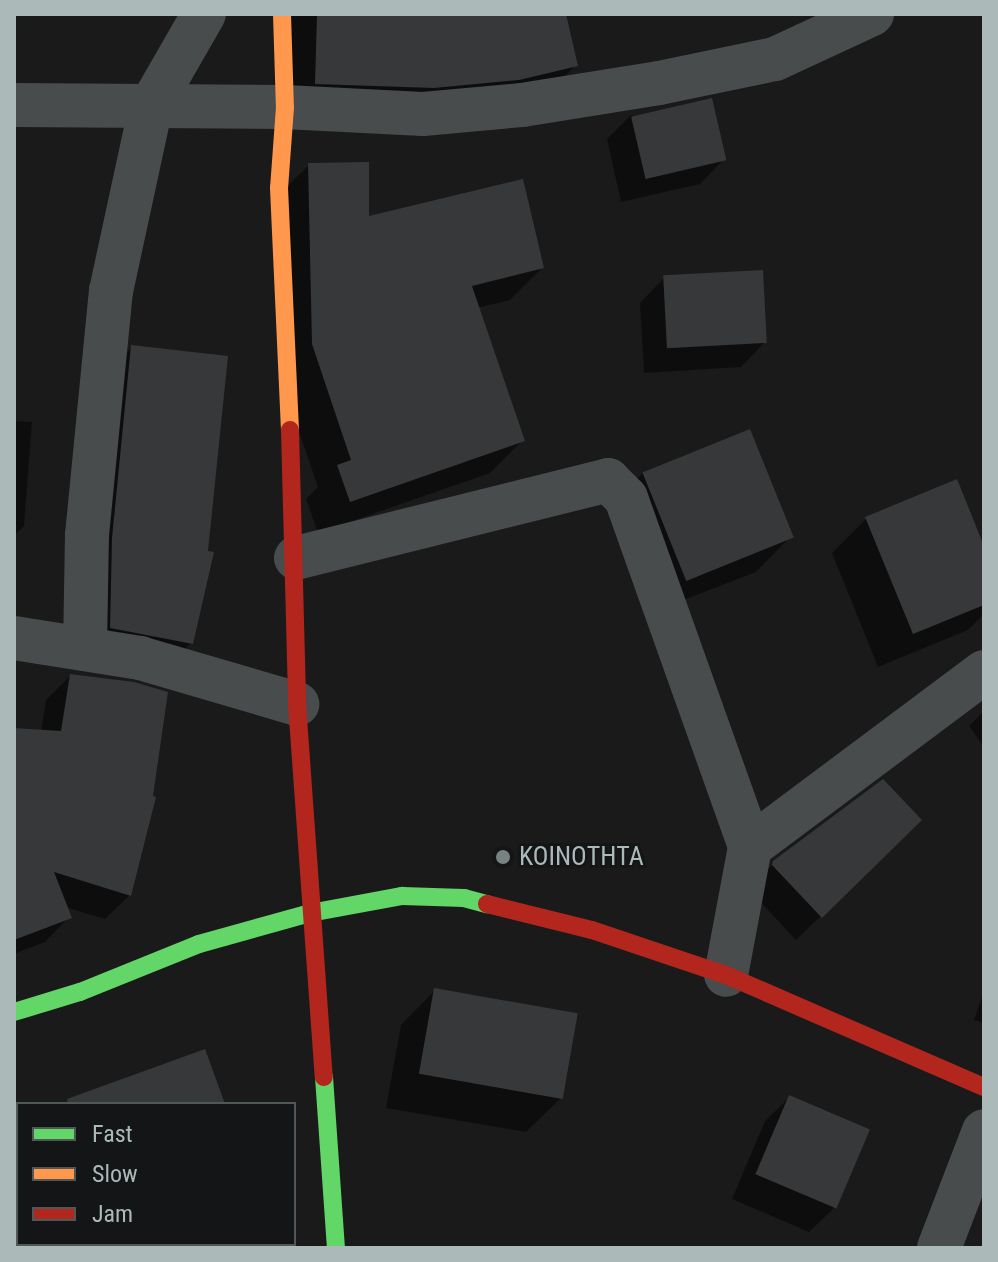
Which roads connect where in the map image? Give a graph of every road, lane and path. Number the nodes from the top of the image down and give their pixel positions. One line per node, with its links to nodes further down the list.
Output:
1 (204, 14): 5 (street)
2 (282, 14): 6 (street)
3 (872, 14): 6 (street)
4 (14, 105): 5 (street)
5 (151, 106): 6 (street); 9 (street)
6 (285, 107): 7 (street)
7 (296, 558): 11 (street); 12 (street)
8 (14, 638): 9 (street)
9 (85, 649): 11 (street)
10 (984, 672): 12 (street)
11 (297, 704): 13 (street)
12 (750, 847): 14 (street)
13 (310, 913): 14 (street); 15 (street); 18 (street)
14 (726, 975): 16 (street)
15 (14, 1012)
16 (984, 1087)
17 (984, 1131): 19 (street)
18 (336, 1248)
19 (939, 1248)

